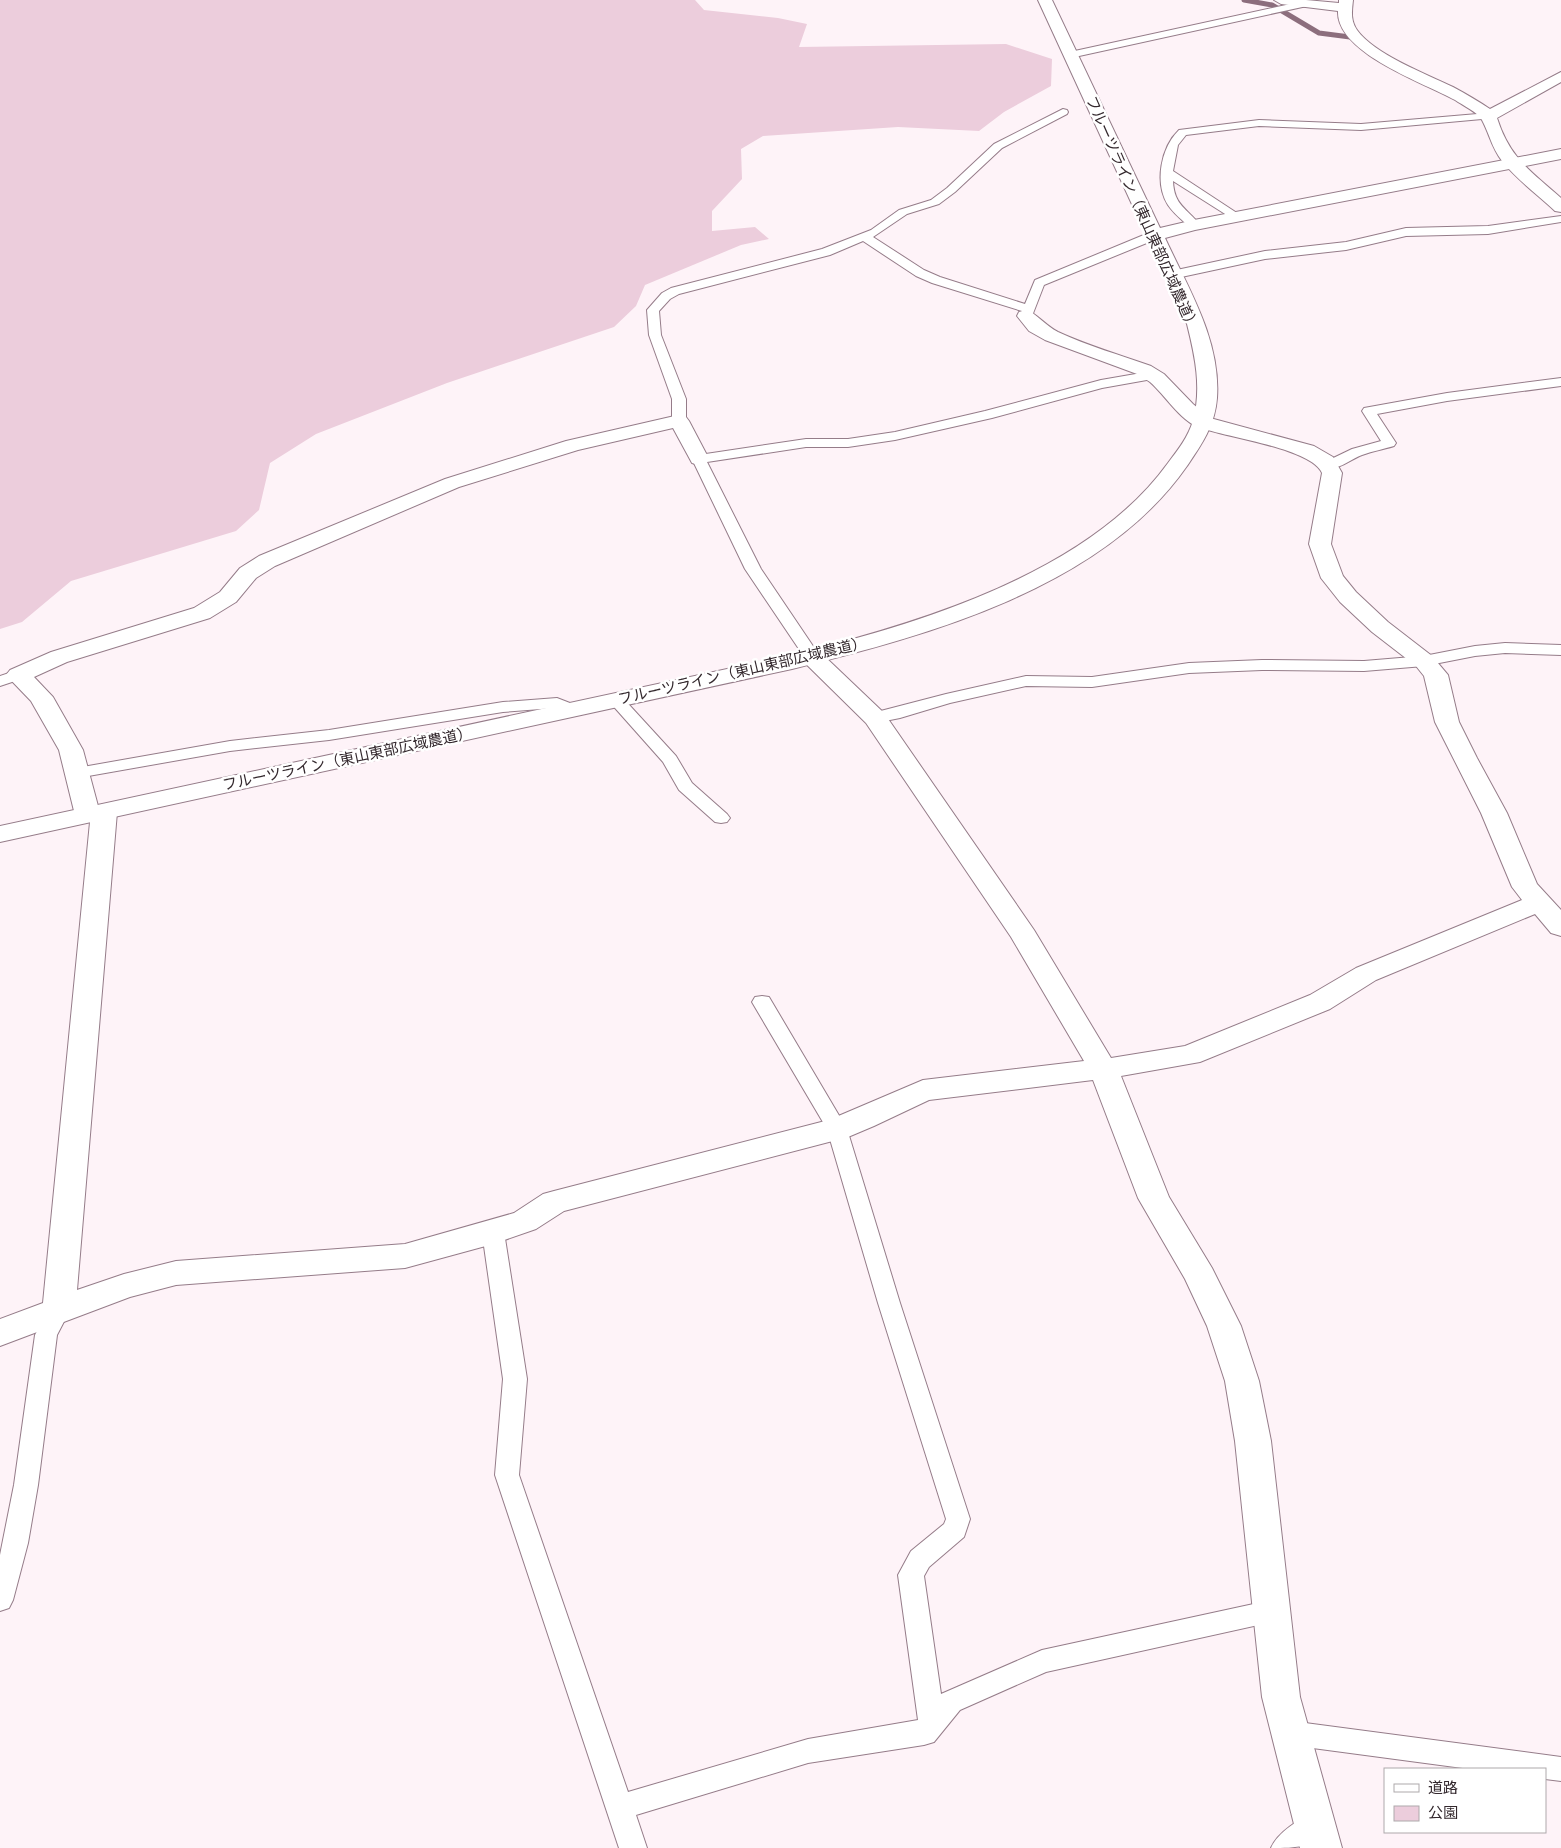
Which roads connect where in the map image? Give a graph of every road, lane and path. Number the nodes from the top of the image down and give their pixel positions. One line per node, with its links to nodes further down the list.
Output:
1 (1045, 0): 4 (street, フルーツライン（東山東部広域農道）)
2 (1346, 4): 3 (street); 7 (street)
3 (1277, 6): 4 (lane)
4 (1070, 55): 15 (street, フルーツライン（東山東部広域農道）)
5 (1561, 76): 7 (street)
6 (1063, 112): 16 (lane)
7 (1489, 116): 9 (street); 10 (lane)
8 (1561, 154): 9 (street)
9 (1511, 164): 11 (street); 12 (street)
10 (1166, 172): 12 (lane); 14 (lane)
11 (1561, 207)
12 (1237, 217): 14 (street)
13 (1561, 219): 17 (lane)
14 (1194, 225): 15 (street)
15 (1155, 236): 17 (street, フルーツライン（東山東部広域農道）); 18 (lane)
16 (864, 237): 18 (lane); 21 (lane)
17 (1172, 275): 22 (street, フルーツライン（東山東部広域農道）)
18 (1027, 312): 19 (street)
19 (1153, 375): 22 (street); 23 (lane)
20 (1561, 382): 24 (lane)
21 (679, 421): 23 (street); 28 (street)
22 (1203, 422): 24 (street); 26 (street, フルーツライン（東山東部広域農道）)
23 (699, 459): 26 (lane)
24 (1330, 465): 27 (street)
25 (1561, 650): 27 (lane)
26 (813, 658): 29 (street, フルーツライン（東山東部広域農道）); 31 (street)
27 (1424, 661): 31 (lane); 36 (street)
28 (9, 678): 32 (street)
29 (615, 699): 30 (street, フルーツライン（東山東部広域農道）); 34 (lane)
30 (569, 709): 32 (lane); 33 (street, フルーツライン（東山東部広域農道）)
31 (875, 718): 39 (street)
32 (77, 773): 33 (street)
33 (96, 813): 35 (street, フルーツライン（東山東部広域農道）); 42 (street)
34 (721, 818)
35 (0, 834)
36 (1538, 902): 37 (street); 39 (street)
37 (1561, 927)
38 (762, 1002): 40 (lane)
39 (1103, 1069): 40 (street); 45 (street)
40 (837, 1128): 41 (street); 46 (lane)
41 (493, 1232): 42 (street); 49 (lane)
42 (59, 1310): 43 (street); 44 (lane)
43 (0, 1332)
44 (0, 1600)
45 (1272, 1611): 46 (lane); 47 (street)
46 (932, 1724): 49 (lane)
47 (1290, 1733): 48 (lane); 50 (street)
48 (1561, 1769)
49 (620, 1807): 51 (lane)
50 (1318, 1837): 52 (lane)
51 (633, 1848)
52 (1285, 1848)

